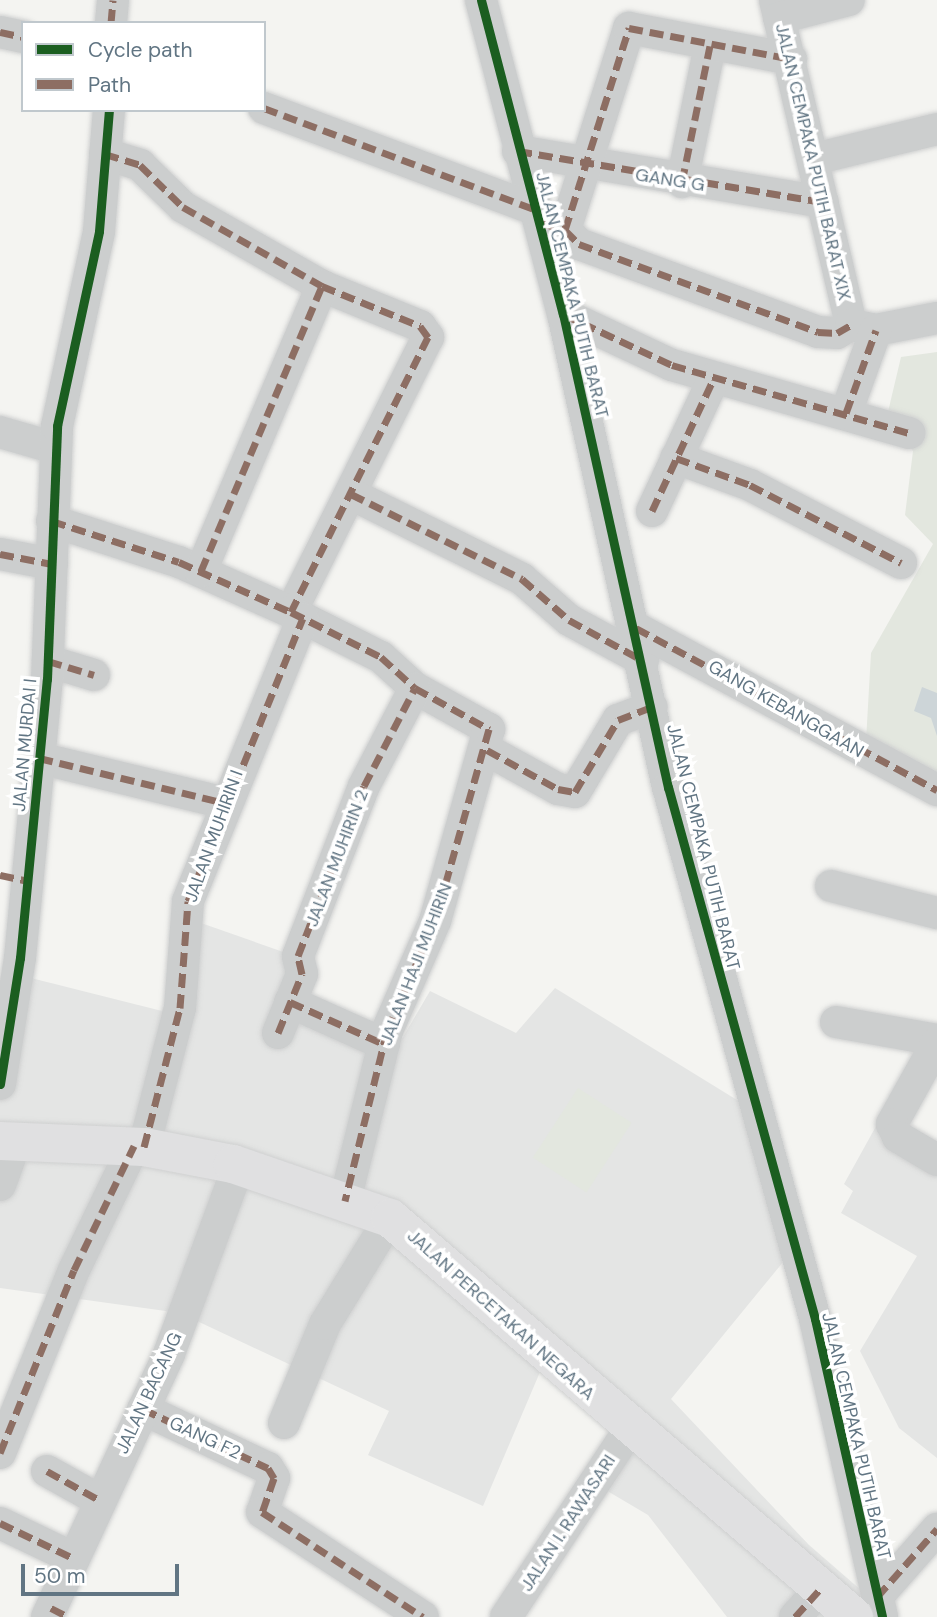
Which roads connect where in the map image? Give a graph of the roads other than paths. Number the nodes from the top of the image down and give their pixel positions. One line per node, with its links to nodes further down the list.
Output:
1 (113, 0): 5 (street)
2 (481, 0): 13 (street, JALAN CEMPAKA PUTIH BARAT)
3 (849, 0): 4 (street)
4 (777, 9): 9 (street, JALAN CEMPAKA PUTIH BARAT XIX)
5 (111, 21)
6 (0, 32): 7 (street)
7 (21, 37)
8 (710, 46): 9 (street); 16 (street); 17 (street)
9 (791, 59): 15 (street, JALAN CEMPAKA PUTIH BARAT XIX)
10 (266, 109): 19 (street)
11 (108, 112): 14 (street, JALAN MURDAI I)
12 (937, 129): 15 (street)
13 (518, 151): 16 (street, GANG G); 19 (street, JALAN CEMPAKA PUTIH BARAT)
14 (105, 154): 20 (street); 28 (street, JALAN MURDAI I)
15 (814, 159): 18 (street, JALAN CEMPAKA PUTIH BARAT XIX)
16 (584, 163): 17 (street, GANG G); 19 (street)
17 (681, 182): 18 (street, GANG G)
18 (823, 202): 23 (street, JALAN CEMPAKA PUTIH BARAT XIX)
19 (548, 221): 21 (street, JALAN CEMPAKA PUTIH BARAT); 23 (street)
20 (322, 286): 30 (street, JALAN MUHIRIN I); 36 (street)
21 (563, 314): 24 (street); 38 (street, JALAN CEMPAKA PUTIH BARAT)
22 (937, 318): 23 (street)
23 (863, 328): 25 (street)
24 (714, 378): 25 (street); 29 (street)
25 (846, 413): 27 (street)
26 (0, 432): 28 (street)
27 (909, 433)
28 (55, 448): 32 (street, JALAN MURDAI I)
29 (676, 458): 31 (street); 34 (street)
30 (351, 494): 37 (street, JALAN MUHIRIN I); 39 (street)
31 (652, 511)
32 (51, 522): 35 (street, JALAN MURDAI I); 36 (street)
33 (0, 554): 35 (street)
34 (901, 563)
35 (52, 564): 40 (street, JALAN MURDAI I)
36 (201, 571): 37 (street)
37 (297, 615): 42 (street); 48 (street, JALAN MUHIRIN I)
38 (636, 628): 39 (street, JALAN CEMPAKA PUTIH BARAT); 46 (street, GANG KEBANGGAAN)
39 (643, 660): 43 (street, JALAN CEMPAKA PUTIH BARAT)
40 (48, 661): 41 (street); 45 (street, JALAN MURDAI I)
41 (94, 675)
42 (415, 688): 44 (street); 52 (street, JALAN MUHIRIN 2)
43 (652, 707): 44 (street); 75 (street, JALAN CEMPAKA PUTIH BARAT)
44 (486, 750): 56 (street, JALAN HAJI MUHIRIN)
45 (39, 758): 48 (street); 49 (street, JALAN MURDAI I)
46 (922, 787): 47 (street, GANG KEBANGGAAN)
47 (937, 801)
48 (225, 803): 59 (street, JALAN MUHIRIN I)
49 (14, 878): 57 (street, JALAN MURDAI I)
50 (831, 886): 51 (street)
51 (937, 913)
52 (290, 1002): 54 (street, JALAN MUHIRIN 2); 56 (street)
53 (836, 1022): 55 (street)
54 (278, 1033)
55 (937, 1041): 60 (street)
56 (384, 1044): 63 (street, JALAN HAJI MUHIRIN)
57 (0, 1084)
58 (8, 1141): 59 (main road, JALAN PERCETAKAN NEGARA); 62 (street)
59 (139, 1147): 61 (main road, JALAN PERCETAKAN NEGARA); 68 (street, JALAN MUHIRIN I)
60 (937, 1160)
61 (239, 1165): 63 (main road, JALAN PERCETAKAN NEGARA); 65 (street, JALAN BACANG)
62 (0, 1185)
63 (345, 1201): 64 (main road, JALAN PERCETAKAN NEGARA)
64 (390, 1218): 66 (street); 67 (main road, JALAN PERCETAKAN NEGARA)
65 (143, 1409): 70 (street, JALAN BACANG); 77 (street, GANG F2)
66 (284, 1423)
67 (630, 1429): 74 (main road, JALAN PERCETAKAN NEGARA); 78 (street, JALAN I. RAWASARI)
68 (0, 1453)
69 (47, 1471): 70 (street)
70 (99, 1500): 73 (street, JALAN BACANG)
71 (0, 1523): 73 (street)
72 (937, 1529): 75 (street)
73 (73, 1558): 76 (street, JALAN BACANG)
74 (820, 1589): 75 (main road, JALAN PERCETAKAN NEGARA); 79 (street)
75 (871, 1610)
76 (56, 1614)
77 (423, 1617)
78 (506, 1617)
79 (794, 1617)

